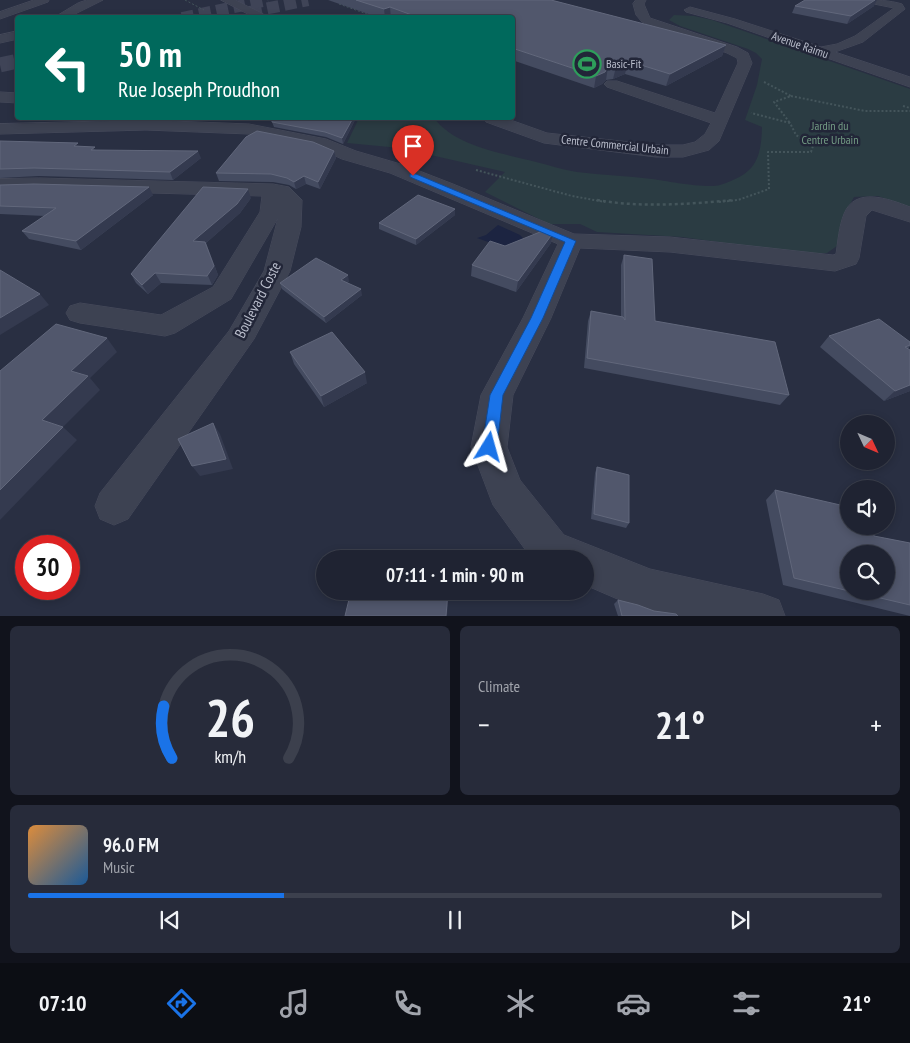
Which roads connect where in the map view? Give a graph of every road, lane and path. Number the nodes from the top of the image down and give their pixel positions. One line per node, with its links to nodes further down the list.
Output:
1 (25, 0): 7 (street)
2 (44, 0): 14 (street)
3 (98, 0): 10 (street)
4 (226, 0): 11 (street)
5 (641, 0): 13 (street); 13 (street)
6 (868, 0): 9 (street)
7 (6, 3)
8 (337, 3): 12 (path)
9 (902, 3): 17 (street)
10 (64, 15)
11 (259, 15)
12 (370, 15)
13 (659, 15): 20 (street)
14 (0, 16)
15 (15, 36): 16 (street)
16 (0, 39)
17 (841, 47): 18 (street); 18 (street, Avenue Raimu); 19 (street, Avenue Raimu)
18 (821, 51): 21 (street, Avenue Raimu)
19 (910, 71)
20 (741, 72): 23 (path); 27 (street, Centre Commercial Urbain)
21 (910, 82)
22 (612, 84): 27 (street)
23 (792, 96): 24 (path); 28 (path)
24 (910, 111)
25 (749, 112): 28 (path)
26 (497, 120): 27 (street, Centre Commercial Urbain)
27 (720, 120)
28 (790, 123): 30 (path)
29 (0, 129): 34 (street)
30 (474, 169)
31 (0, 185): 32 (street)
32 (273, 190): 35 (street); 36 (street, Boulevard Coste)
33 (903, 212): 34 (street)
34 (571, 241): 37 (street)
35 (80, 313)
36 (114, 506)
37 (552, 550)
38 (594, 568): 39 (street)
39 (763, 616)

